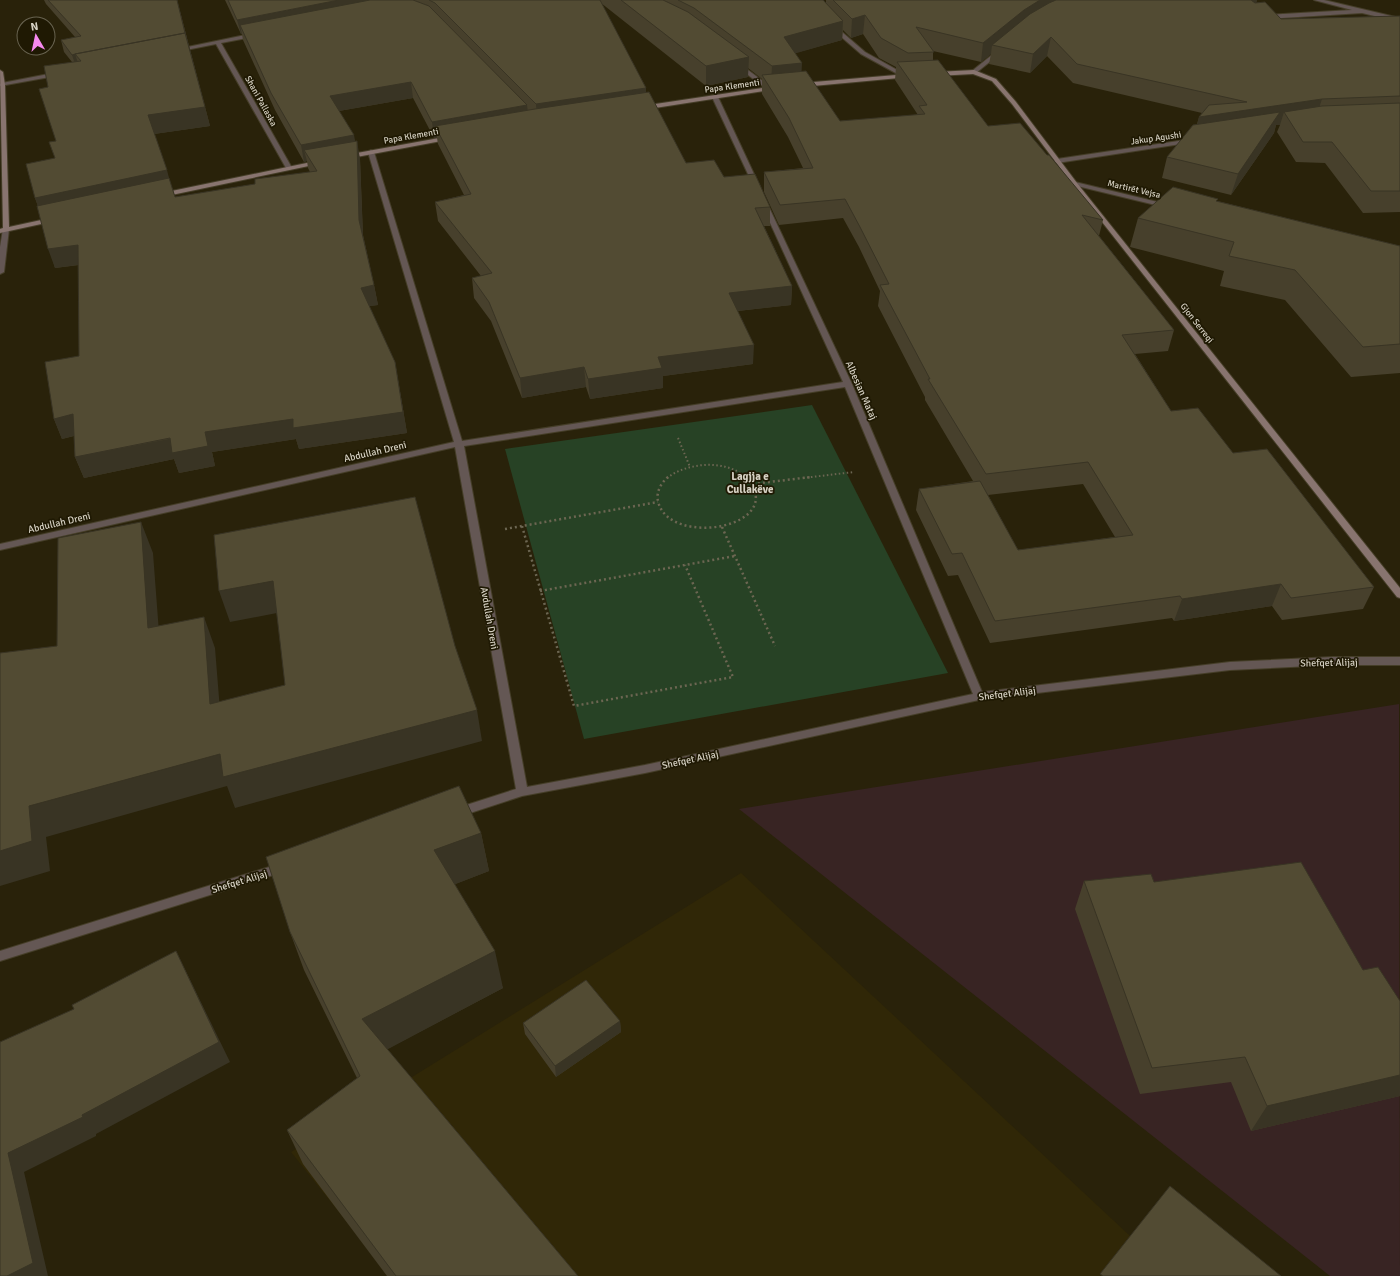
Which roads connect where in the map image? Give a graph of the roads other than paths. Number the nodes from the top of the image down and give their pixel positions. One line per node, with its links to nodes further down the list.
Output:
1 (1317, 0): 2 (street)
2 (1362, 11): 3 (street); 4 (street)
3 (1258, 17)
4 (1400, 20)
5 (828, 23): 16 (street)
6 (264, 33): 7 (street)
7 (218, 42): 9 (street); 29 (street, Shani Pallaska)
8 (1007, 45): 12 (street)
9 (172, 51)
10 (734, 62): 20 (street)
11 (0, 72): 17 (street)
12 (974, 72): 14 (street); 28 (street, Gjon Serreqi)
13 (64, 73): 17 (street)
14 (928, 74)
15 (912, 75): 16 (street)
16 (905, 76): 18 (street)
17 (2, 85): 34 (street)
18 (794, 86)
19 (786, 87): 20 (street, Papa Klementi)
20 (770, 89): 21 (street, Papa Klementi)
21 (716, 97): 22 (street, Papa Klementi); 36 (street, Albesian Mataj)
22 (637, 108)
23 (458, 137): 25 (street, Papa Klementi)
24 (1198, 141): 28 (street, Jakup Agushi)
25 (372, 152): 26 (street, Papa Klementi); 37 (street)
26 (341, 158)
27 (326, 161): 29 (street)
28 (1057, 161): 30 (street, Gjon Serreqi)
29 (289, 168): 31 (street)
30 (1075, 184): 32 (street, Martirët Vejsa); 39 (street, Gjon Serreqi)
31 (151, 198)
32 (1175, 208)
33 (60, 217): 34 (street)
34 (3, 230): 35 (street)
35 (0, 272)
36 (848, 384): 37 (street, Abdullah Dreni); 41 (street, Albesian Mataj)
37 (459, 444): 38 (street, Abdullah Dreni); 42 (street, Avdullah Dreni)
38 (0, 547)
39 (1400, 595)
40 (1400, 661): 41 (street, Shefqet Alijaj)
41 (979, 696): 42 (street, Shefqet Alijaj)
42 (522, 792): 43 (street, Shefqet Alijaj)
43 (446, 816)
44 (295, 864): 45 (street, Shefqet Alijaj)
45 (0, 956)

